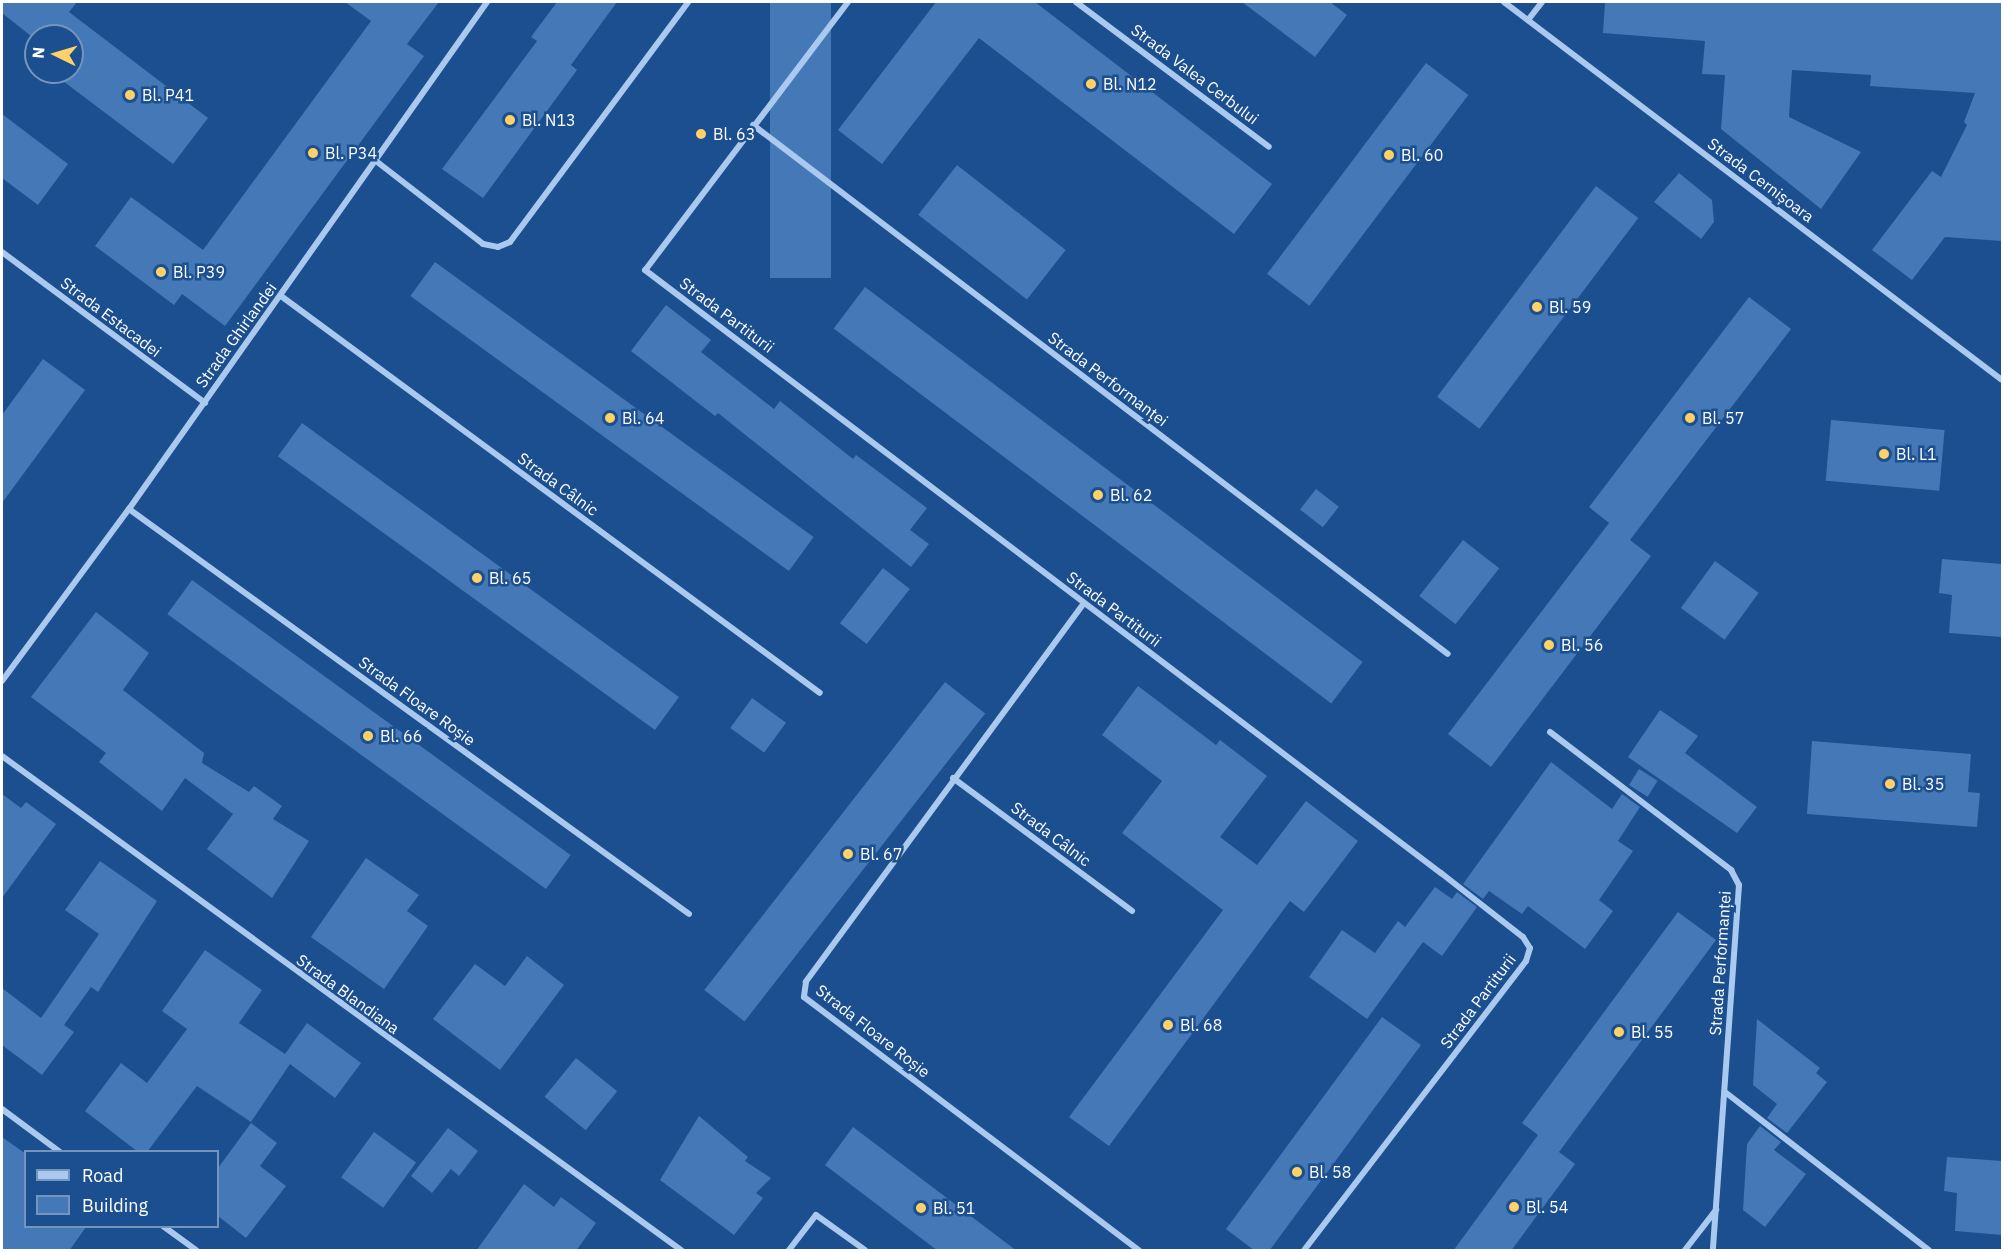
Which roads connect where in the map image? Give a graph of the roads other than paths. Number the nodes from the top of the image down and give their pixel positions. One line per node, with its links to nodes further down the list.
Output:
1 (487, 2): 10 (street, Strada Ghirlandei)
2 (688, 2): 10 (street)
3 (848, 2): 8 (street, Strada Partiturii)
4 (1076, 2): 9 (street, Strada Valea Cerbului)
5 (1504, 2): 7 (street, Strada Cernișoara)
6 (1542, 2): 7 (street)
7 (1528, 20): 13 (street, Strada Cernișoara)
8 (753, 125): 16 (street, Strada Partiturii); 17 (street, Strada Performanței)
9 (1269, 147)
10 (376, 161): 12 (street, Strada Ghirlandei)
11 (2, 252): 14 (street, Strada Estacadei)
12 (280, 296): 14 (street, Strada Ghirlandei); 19 (street, Strada Câlnic)
13 (2002, 380)
14 (204, 403): 15 (street, Strada Ghirlandei)
15 (129, 509): 18 (street, Strada Ghirlandei); 24 (street, Strada Floare Roșie)
16 (1084, 603): 22 (street, Strada Floare Roșie); 35 (street, Strada Partiturii)
17 (1448, 654)
18 (2, 681)
19 (820, 693)
20 (1550, 732): 25 (street, Strada Performanței)
21 (2, 756): 31 (street, Strada Blandiana)
22 (953, 778): 23 (street, Strada Câlnic); 34 (street, Strada Floare Roșie)
23 (1132, 911)
24 (689, 914)
25 (1725, 1092): 28 (street, Strada Performanței); 38 (street)
26 (2, 1109): 27 (street)
27 (57, 1150)
28 (1716, 1210): 36 (street); 37 (street, Strada Performanței)
29 (164, 1228): 30 (street)
30 (196, 1251)
31 (681, 1251)
32 (789, 1251): 33 (street)
33 (865, 1251)
34 (1138, 1251)
35 (1304, 1251)
36 (1685, 1251)
37 (1713, 1251)
38 (1929, 1251)

